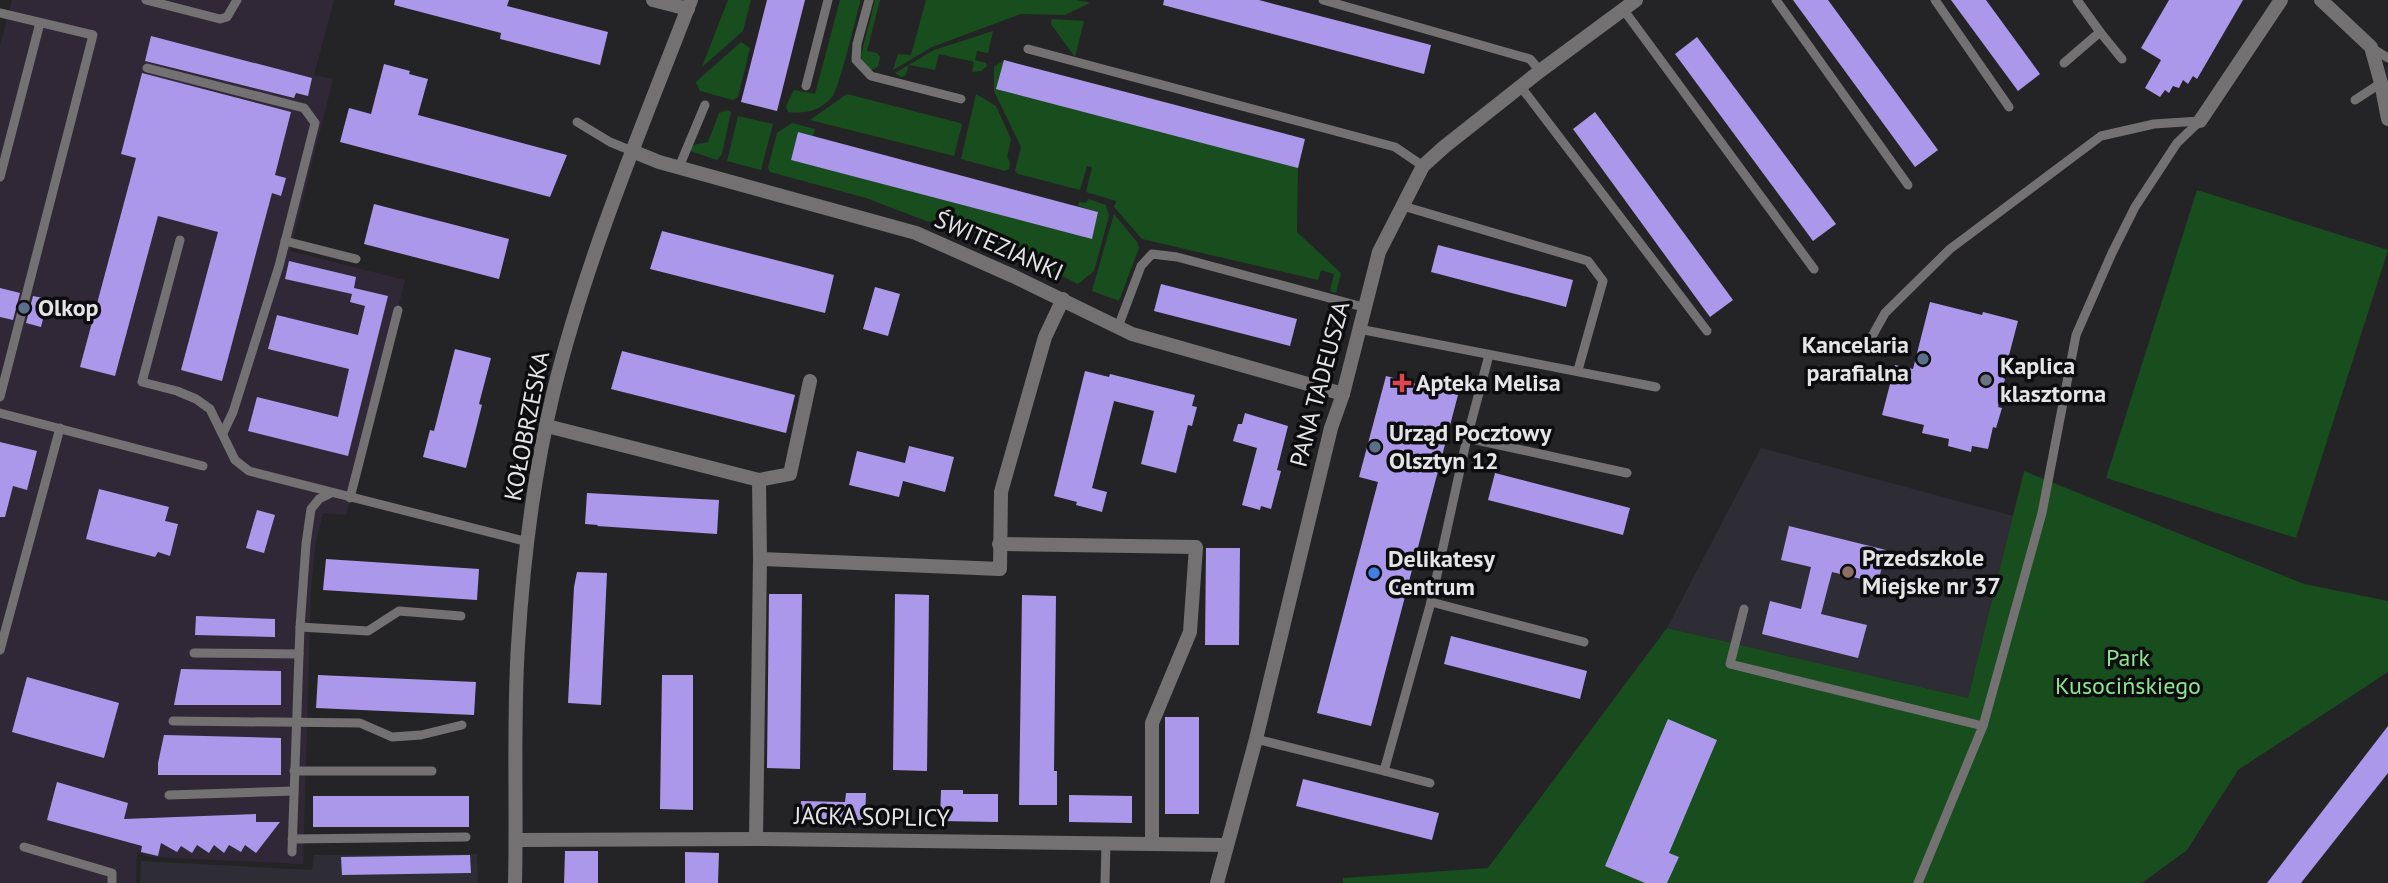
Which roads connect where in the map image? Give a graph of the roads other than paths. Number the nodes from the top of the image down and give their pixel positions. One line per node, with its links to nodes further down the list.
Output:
1 (146, 0): 2 (lane)
2 (237, 0)
3 (653, 0): 13 (street)
4 (828, 0): 26 (lane)
5 (869, 0): 28 (lane)
6 (1323, 0): 24 (lane)
7 (1636, 0): 14 (street, PANA TADEUSZA)
8 (1776, 0): 41 (lane)
9 (1935, 0): 31 (lane)
10 (2077, 0): 17 (lane)
11 (2281, 0): 33 (street)
12 (2321, 0): 18 (street)
13 (689, 4): 37 (street, KOŁOBRZESKA)
14 (1623, 9): 24 (street, PANA TADEUSZA); 46 (lane)
15 (0, 13): 16 (lane)
16 (40, 23): 40 (lane); 59 (lane)
17 (2100, 32): 21 (lane); 22 (lane)
18 (2371, 47): 20 (lane); 25 (street)
19 (1028, 49): 38 (lane)
20 (2388, 58)
21 (2122, 59)
22 (2064, 63)
23 (147, 68): 35 (lane)
24 (1540, 71): 27 (street, PANA TADEUSZA)
25 (2382, 83): 29 (lane); 32 (street)
26 (806, 86)
27 (1521, 87): 38 (street, PANA TADEUSZA); 52 (lane)
28 (961, 99)
29 (2355, 100)
30 (705, 105): 39 (lane)
31 (2009, 107)
32 (2388, 119)
33 (2200, 121): 53 (lane); 84 (lane)
34 (577, 122): 37 (lane)
35 (315, 123): 36 (lane); 44 (lane)
36 (327, 126)
37 (632, 151): 39 (street, ŚWITEZIANKI); 61 (street, KOŁOBRZESKA)
38 (1423, 166): 42 (street, PANA TADEUSZA)
39 (679, 167): 47 (street, ŚWITEZIANKI)
40 (0, 177)
41 (1908, 185)
42 (1403, 206): 48 (street, PANA TADEUSZA); 55 (lane)
43 (180, 240): 63 (lane)
44 (285, 241): 45 (lane); 63 (lane)
45 (356, 259)
46 (1814, 270)
47 (1063, 299): 50 (street, ŚWITEZIANKI); 71 (street)
48 (1363, 307): 50 (lane); 51 (street, PANA TADEUSZA)
49 (398, 310): 69 (lane)
50 (1118, 327): 58 (street, ŚWITEZIANKI)
51 (1359, 329): 54 (lane); 58 (street, PANA TADEUSZA)
52 (1707, 331)
53 (1865, 349)
54 (1489, 355): 55 (lane); 64 (lane)
55 (1578, 370): 57 (lane)
56 (810, 381): 67 (street)
57 (1656, 387)
58 (1343, 394): 85 (street, PANA TADEUSZA)
59 (0, 397)
60 (0, 413): 62 (lane)
61 (547, 426): 67 (street); 70 (street, KOŁOBRZESKA)
62 (60, 428): 65 (lane); 78 (lane)
63 (223, 433): 68 (lane)
64 (1466, 438): 66 (lane); 73 (lane)
65 (204, 466)
66 (1627, 474)
67 (759, 480): 72 (street)
68 (331, 493): 69 (lane); 76 (lane)
69 (350, 498): 70 (lane)
70 (528, 542): 95 (street, KOŁOBRZESKA)
71 (999, 544): 72 (street); 97 (street)
72 (760, 559): 94 (street)
73 (1431, 602): 77 (lane); 88 (lane)
74 (1744, 609): 84 (lane)
75 (461, 616): 76 (lane)
76 (300, 627): 80 (lane)
77 (1584, 642)
78 (0, 650)
79 (194, 653): 80 (lane)
80 (299, 654): 82 (lane)
81 (173, 720): 82 (lane)
82 (296, 722): 83 (lane); 86 (lane)
83 (462, 724)
84 (1983, 726): 105 (lane)
85 (1256, 739): 88 (lane); 98 (street, PANA TADEUSZA)
86 (295, 771): 87 (lane); 90 (lane)
87 (432, 771)
88 (1384, 771): 89 (lane)
89 (1430, 783)
90 (294, 791): 91 (lane); 93 (lane)
91 (169, 795)
92 (466, 837): 93 (lane)
93 (292, 839): 100 (lane)
94 (756, 839): 95 (street, JACKA SOPLICY); 96 (street, JACKA SOPLICY)
95 (516, 840): 102 (street, KOŁOBRZESKA)
96 (1106, 843): 97 (street, JACKA SOPLICY); 103 (lane)
97 (1152, 844): 98 (street, JACKA SOPLICY)
98 (1227, 845): 104 (street, PANA TADEUSZA)
99 (24, 847): 101 (lane)
100 (292, 852)
101 (112, 883)
102 (515, 883)
103 (1105, 883)
104 (1217, 883)
105 (1918, 883)

